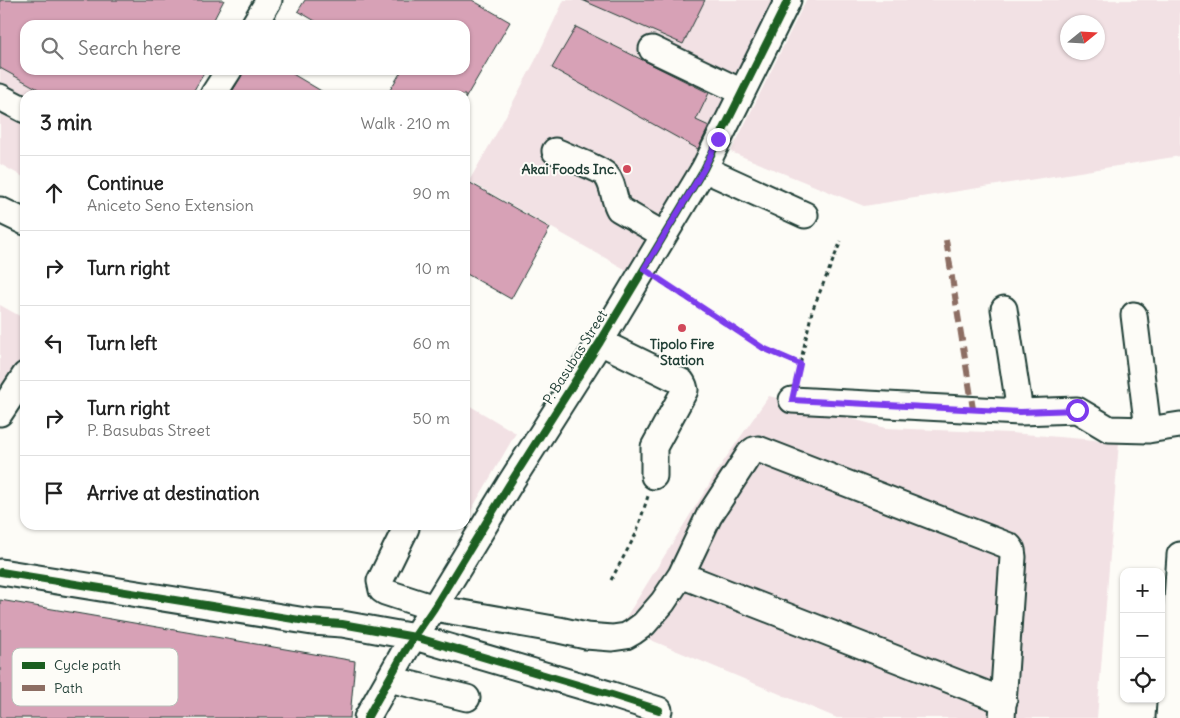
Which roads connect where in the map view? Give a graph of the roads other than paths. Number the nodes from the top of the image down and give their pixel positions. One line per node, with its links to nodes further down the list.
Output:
1 (269, 0): 3 (street)
2 (788, 0): 7 (street, P. Basubas Street)
3 (257, 20)
4 (652, 49): 7 (street)
5 (226, 75): 6 (street)
6 (216, 90)
7 (742, 92): 11 (street, P. Basubas Street)
8 (0, 97): 9 (street)
9 (20, 107)
10 (555, 151): 15 (street)
11 (704, 169): 13 (street); 15 (street, P. Basubas Street)
12 (0, 210): 14 (street)
13 (805, 215)
14 (20, 220)
15 (664, 235): 18 (street, P. Basubas Street)
16 (1004, 309): 22 (street)
17 (1134, 316): 24 (street)
18 (600, 342): 25 (street); 30 (street, P. Basubas Street)
19 (20, 381): 21 (street)
20 (792, 400): 22 (street)
21 (3, 401)
22 (1020, 412): 24 (street)
23 (1180, 426): 24 (street)
24 (1148, 430)
25 (654, 476)
26 (405, 530): 30 (street)
27 (1180, 555): 37 (street)
28 (1, 572): 31 (street)
29 (682, 575): 30 (street); 34 (street); 34 (street)
30 (434, 608): 31 (street, P. Basubas Street)
31 (414, 637): 32 (street, P. Basubas Street); 35 (street)
32 (389, 679): 33 (street); 36 (street, P. Basubas Street)
33 (467, 698)
34 (1003, 709)
35 (659, 710)
36 (367, 718)
37 (1169, 718)

